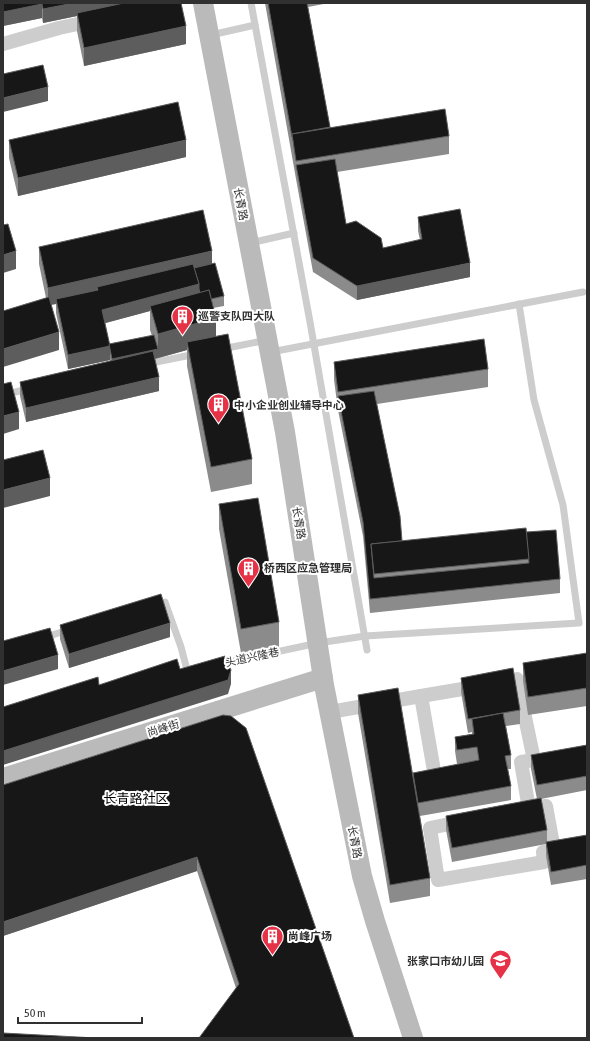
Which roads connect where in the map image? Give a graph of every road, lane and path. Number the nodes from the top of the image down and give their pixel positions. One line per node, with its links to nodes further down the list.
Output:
1 (203, 3): 5 (main road, 长青路)
2 (251, 3): 4 (lane)
3 (106, 18): 6 (street)
4 (255, 26): 5 (lane); 7 (lane)
5 (209, 36): 8 (main road, 长青路)
6 (3, 44)
7 (294, 234): 8 (lane); 11 (lane)
8 (248, 243): 12 (main road, 长青路)
9 (583, 292): 10 (lane)
10 (519, 304): 11 (lane); 20 (lane, 头道兴隆巷)
11 (314, 344): 12 (lane); 20 (lane)
12 (268, 346): 13 (lane); 22 (main road, 长青路)
13 (213, 351)
14 (205, 352): 15 (lane)
15 (137, 366)
16 (33, 388): 17 (lane)
17 (3, 395)
18 (150, 606): 25 (lane)
19 (77, 628): 21 (lane)
20 (365, 636): 22 (lane, 头道兴隆巷); 23 (lane)
21 (32, 641)
22 (318, 643): 24 (lane, 头道兴隆巷); 27 (main road, 长青路)
23 (367, 650)
24 (210, 666)
25 (203, 667)
26 (533, 676): 28 (street)
27 (323, 678): 30 (main road, 长青路); 34 (main road, 尚峰街)
28 (517, 679): 29 (street); 32 (street)
29 (421, 696): 30 (street); 33 (street)
30 (330, 712): 40 (main road, 长青路)
31 (549, 757): 32 (street)
32 (534, 760): 35 (street)
33 (434, 771)
34 (3, 778)
35 (529, 809): 36 (street); 39 (street)
36 (506, 813)
37 (475, 819): 39 (street)
38 (587, 844): 39 (street)
39 (554, 850)
40 (413, 1038)

